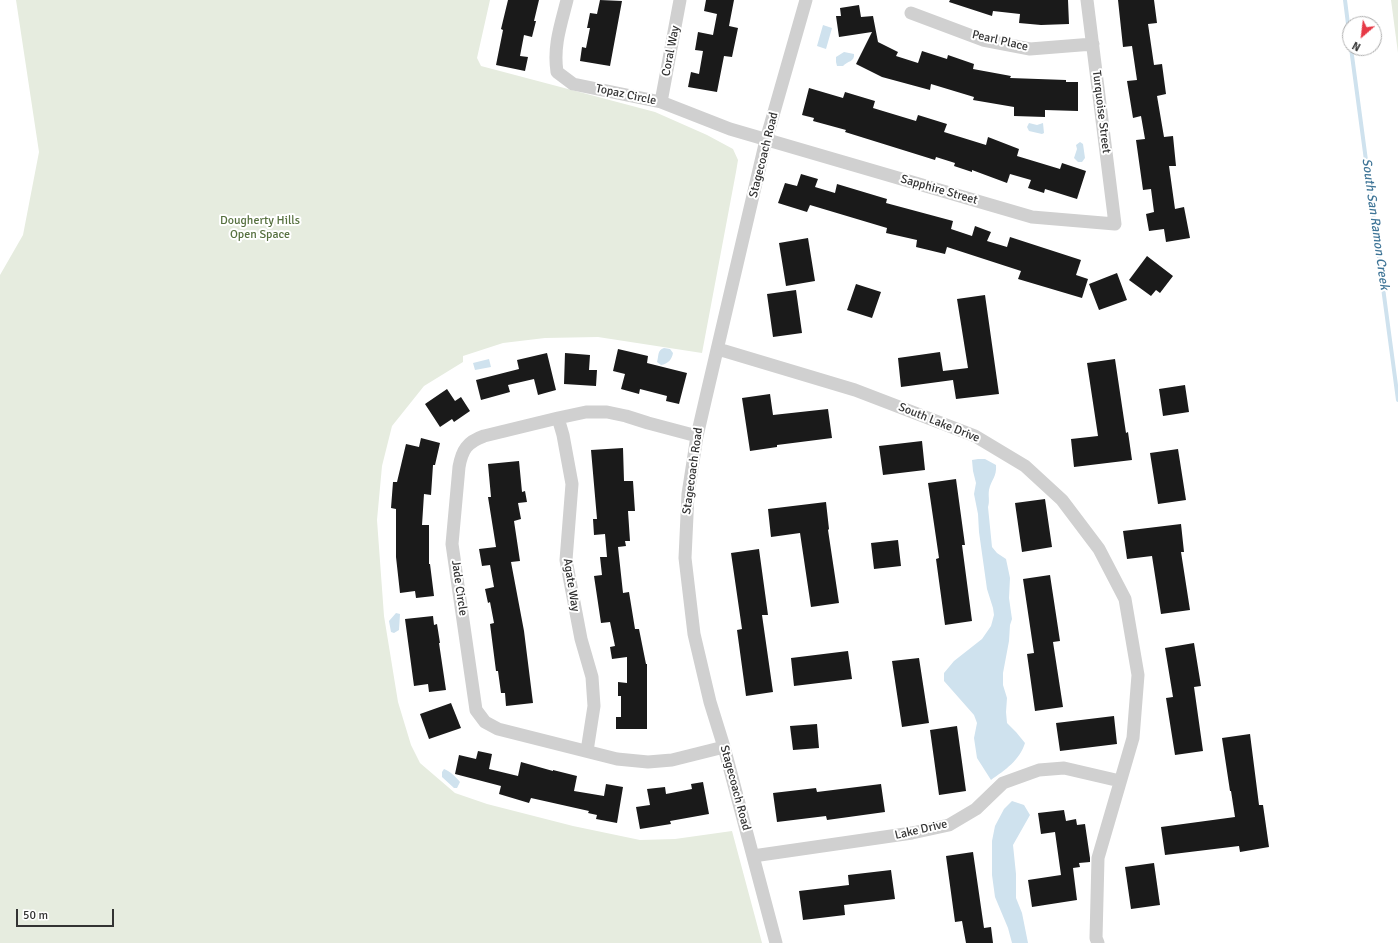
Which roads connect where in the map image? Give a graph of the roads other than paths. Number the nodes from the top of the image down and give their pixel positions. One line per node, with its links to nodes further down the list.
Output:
1 (567, 0): 7 (street, Topaz Circle)
2 (680, 0): 7 (street, Coral Way)
3 (806, 0): 8 (street, Stagecoach Road)
4 (1087, 0): 6 (street, Turquoise Street)
5 (911, 13): 6 (street, Pearl Place)
6 (1093, 44): 9 (street, Turquoise Street)
7 (661, 102): 8 (street, Topaz Circle)
8 (766, 140): 9 (street, Sapphire Street); 10 (street, Stagecoach Road)
9 (1115, 224)
10 (718, 349): 12 (street, Stagecoach Road); 15 (street, South Lake Drive)
11 (558, 418): 12 (street, Jade Circle); 14 (street, Agate Way); 14 (street, Jade Circle)
12 (697, 436): 13 (street, Stagecoach Road)
13 (724, 747): 14 (street, Jade Circle); 16 (street, Stagecoach Road)
14 (587, 751)
15 (1120, 781): 16 (street, Lake Drive); 18 (street, South Lake Drive)
16 (752, 856): 17 (street, Stagecoach Road)
17 (776, 943)
18 (1098, 943)

